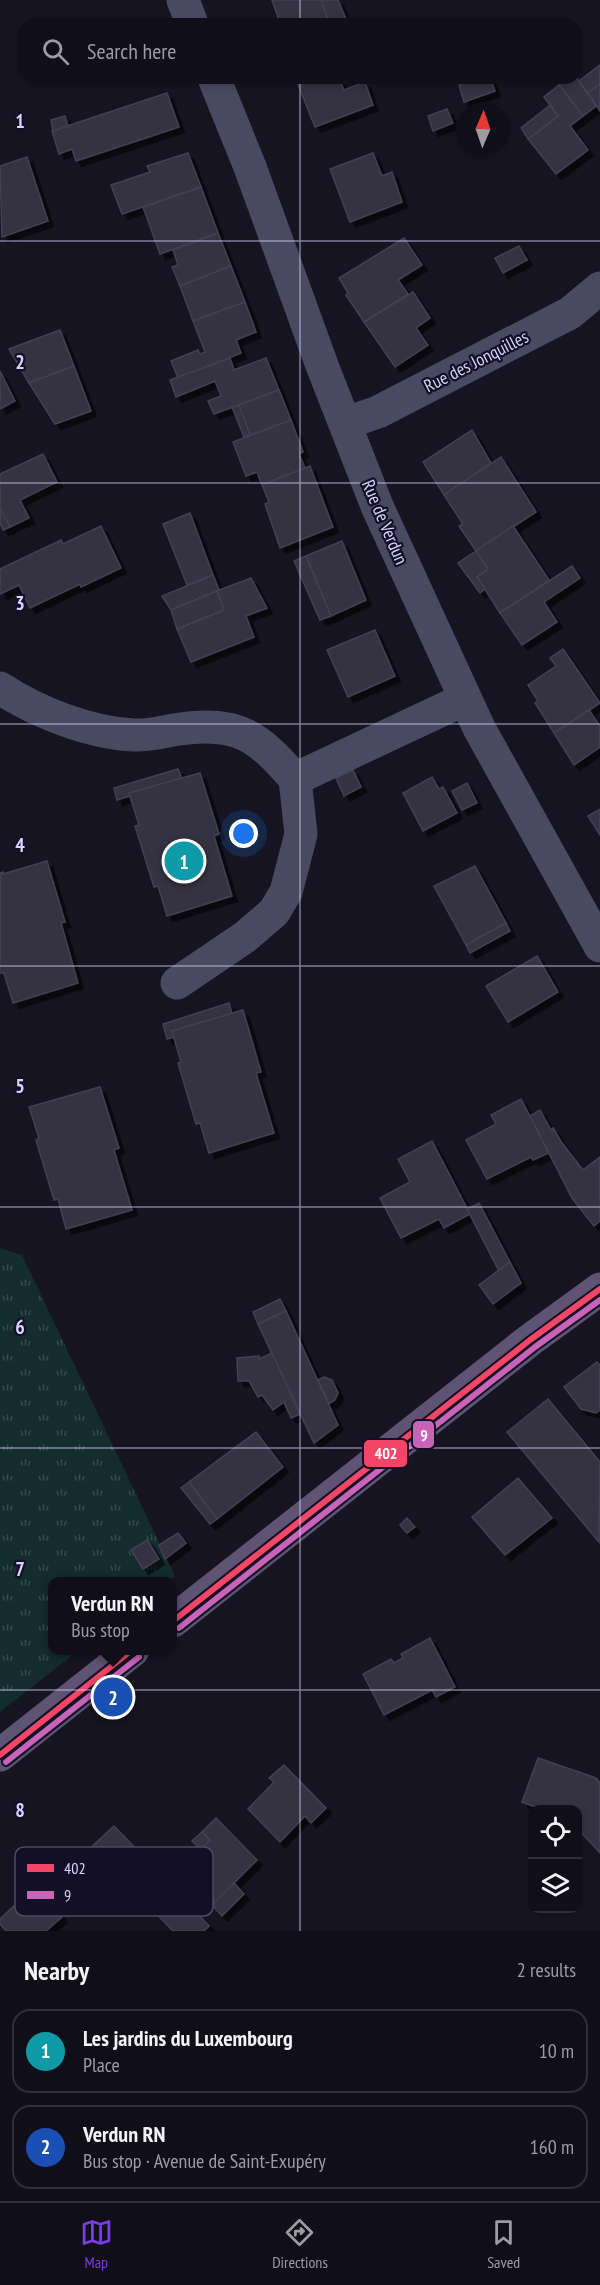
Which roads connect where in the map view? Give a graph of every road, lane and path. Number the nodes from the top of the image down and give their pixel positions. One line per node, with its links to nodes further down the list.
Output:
1 (183, 0): 2 (street)
2 (190, 18)
3 (216, 84): 5 (street, Rue de Verdun)
4 (600, 288): 5 (street, Rue des Jonquilles)
5 (346, 423): 7 (street, Rue de Verdun)
6 (0, 688): 8 (street)
7 (465, 699): 8 (street); 9 (street, Rue de Verdun)
8 (295, 778): 10 (street)
9 (600, 946)
10 (177, 983)
11 (600, 1289): 12 (main road)
12 (177, 1618)
13 (128, 1655): 14 (main road)
14 (0, 1755)

